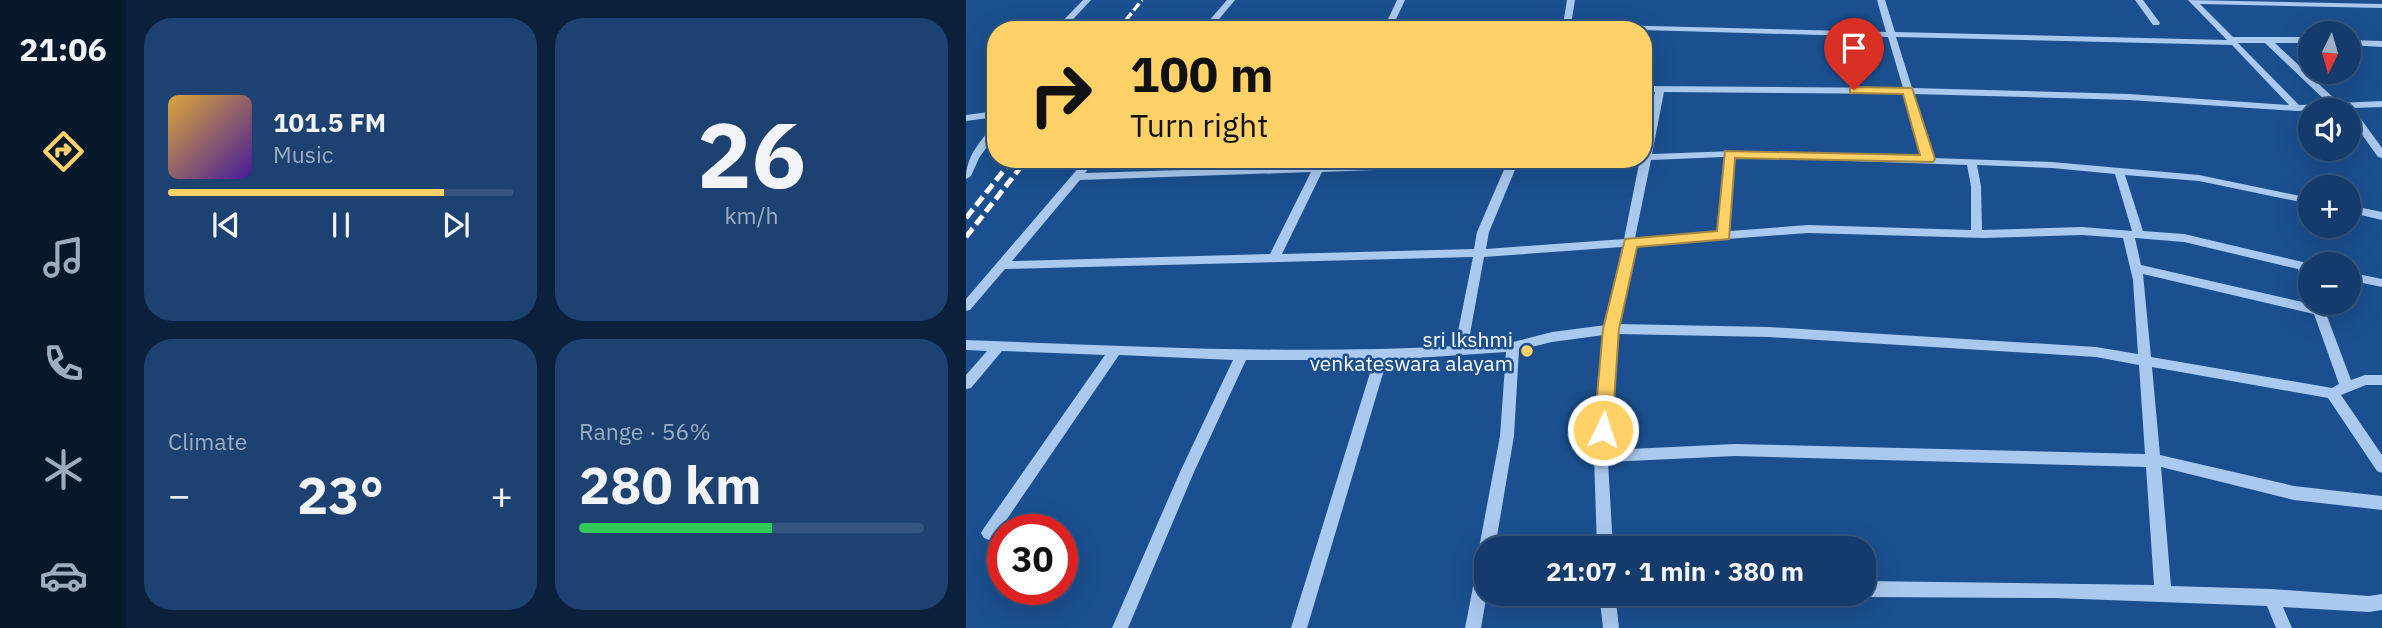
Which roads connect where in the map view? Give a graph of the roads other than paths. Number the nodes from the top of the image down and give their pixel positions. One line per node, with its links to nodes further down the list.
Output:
1 (1087, 0): 9 (street)
2 (1231, 0): 10 (street)
3 (1401, 0): 11 (street)
4 (1571, 0): 12 (street)
5 (1881, 0): 15 (street)
6 (2139, 0): 13 (street)
7 (2192, 1): 8 (street); 18 (street)
8 (2382, 6)
9 (1067, 21)
10 (1213, 21)
11 (1391, 21)
12 (1564, 21)
13 (2156, 23)
14 (1652, 30): 15 (street)
15 (1892, 34): 18 (street); 23 (street)
16 (2267, 40): 17 (street); 18 (street); 24 (street)
17 (2298, 40)
18 (2232, 42): 27 (street)
19 (2361, 43): 20 (street)
20 (2382, 44)
21 (1652, 89): 22 (street)
22 (1660, 89): 23 (street); 32 (street)
23 (1908, 91): 27 (street); 38 (street)
24 (2333, 98)
25 (2382, 104): 26 (street)
26 (2361, 105)
27 (2297, 108)
28 (987, 112): 29 (street)
29 (985, 115): 31 (street)
30 (987, 117): 31 (street)
31 (966, 120)
32 (1652, 125)
33 (2361, 129): 36 (street)
34 (987, 140): 46 (street)
35 (1729, 154): 37 (street); 38 (street); 52 (street)
36 (2382, 155)
37 (1652, 157)
38 (1928, 159): 39 (street)
39 (1971, 161): 45 (street); 51 (street)
40 (1084, 168): 47 (street)
41 (1245, 168): 47 (street)
42 (1318, 168): 56 (street)
43 (1511, 168): 55 (street)
44 (1643, 168): 54 (street)
45 (2119, 171): 48 (street); 53 (street)
46 (966, 176)
47 (1077, 177): 57 (street)
48 (2298, 199)
49 (2361, 211): 50 (street)
50 (2382, 216)
51 (1978, 233): 52 (street); 53 (street)
52 (1724, 235): 54 (street)
53 (2134, 235): 58 (street); 59 (street)
54 (1631, 242): 55 (street); 65 (street)
55 (1478, 253): 56 (street); 69 (street)
56 (1274, 258): 57 (street)
57 (1001, 265): 63 (street)
58 (2298, 265)
59 (2136, 268): 62 (street); 73 (street)
60 (2361, 279): 61 (street)
61 (2382, 283)
62 (2298, 303)
63 (966, 307)
64 (2321, 315): 76 (street)
65 (1611, 329): 68 (street); 73 (street); 78 (street)
66 (966, 345): 67 (street)
67 (998, 347): 70 (street); 75 (street)
68 (1513, 347): 69 (street); 83 (street)
69 (1461, 350): 72 (street)
70 (1115, 351): 71 (street); 82 (street)
71 (1242, 355): 72 (street); 91 (street)
72 (1382, 355): 92 (street)
73 (2145, 360): 77 (street); 79 (street)
74 (2382, 380): 76 (street)
75 (966, 384)
76 (2347, 387): 77 (street)
77 (2332, 393): 80 (street)
78 (1601, 456): 79 (street); 84 (street)
79 (2154, 460): 81 (street); 86 (street)
80 (2382, 467)
81 (2382, 503)
82 (1002, 514)
83 (1489, 536)
84 (1604, 536)
85 (1876, 589): 86 (street)
86 (2163, 592): 87 (street)
87 (2271, 597): 88 (street); 95 (street)
88 (2382, 602)
89 (1477, 606): 93 (street)
90 (1608, 606): 94 (street)
91 (1120, 628)
92 (1299, 628)
93 (1473, 628)
94 (1611, 628)
95 (2284, 628)

